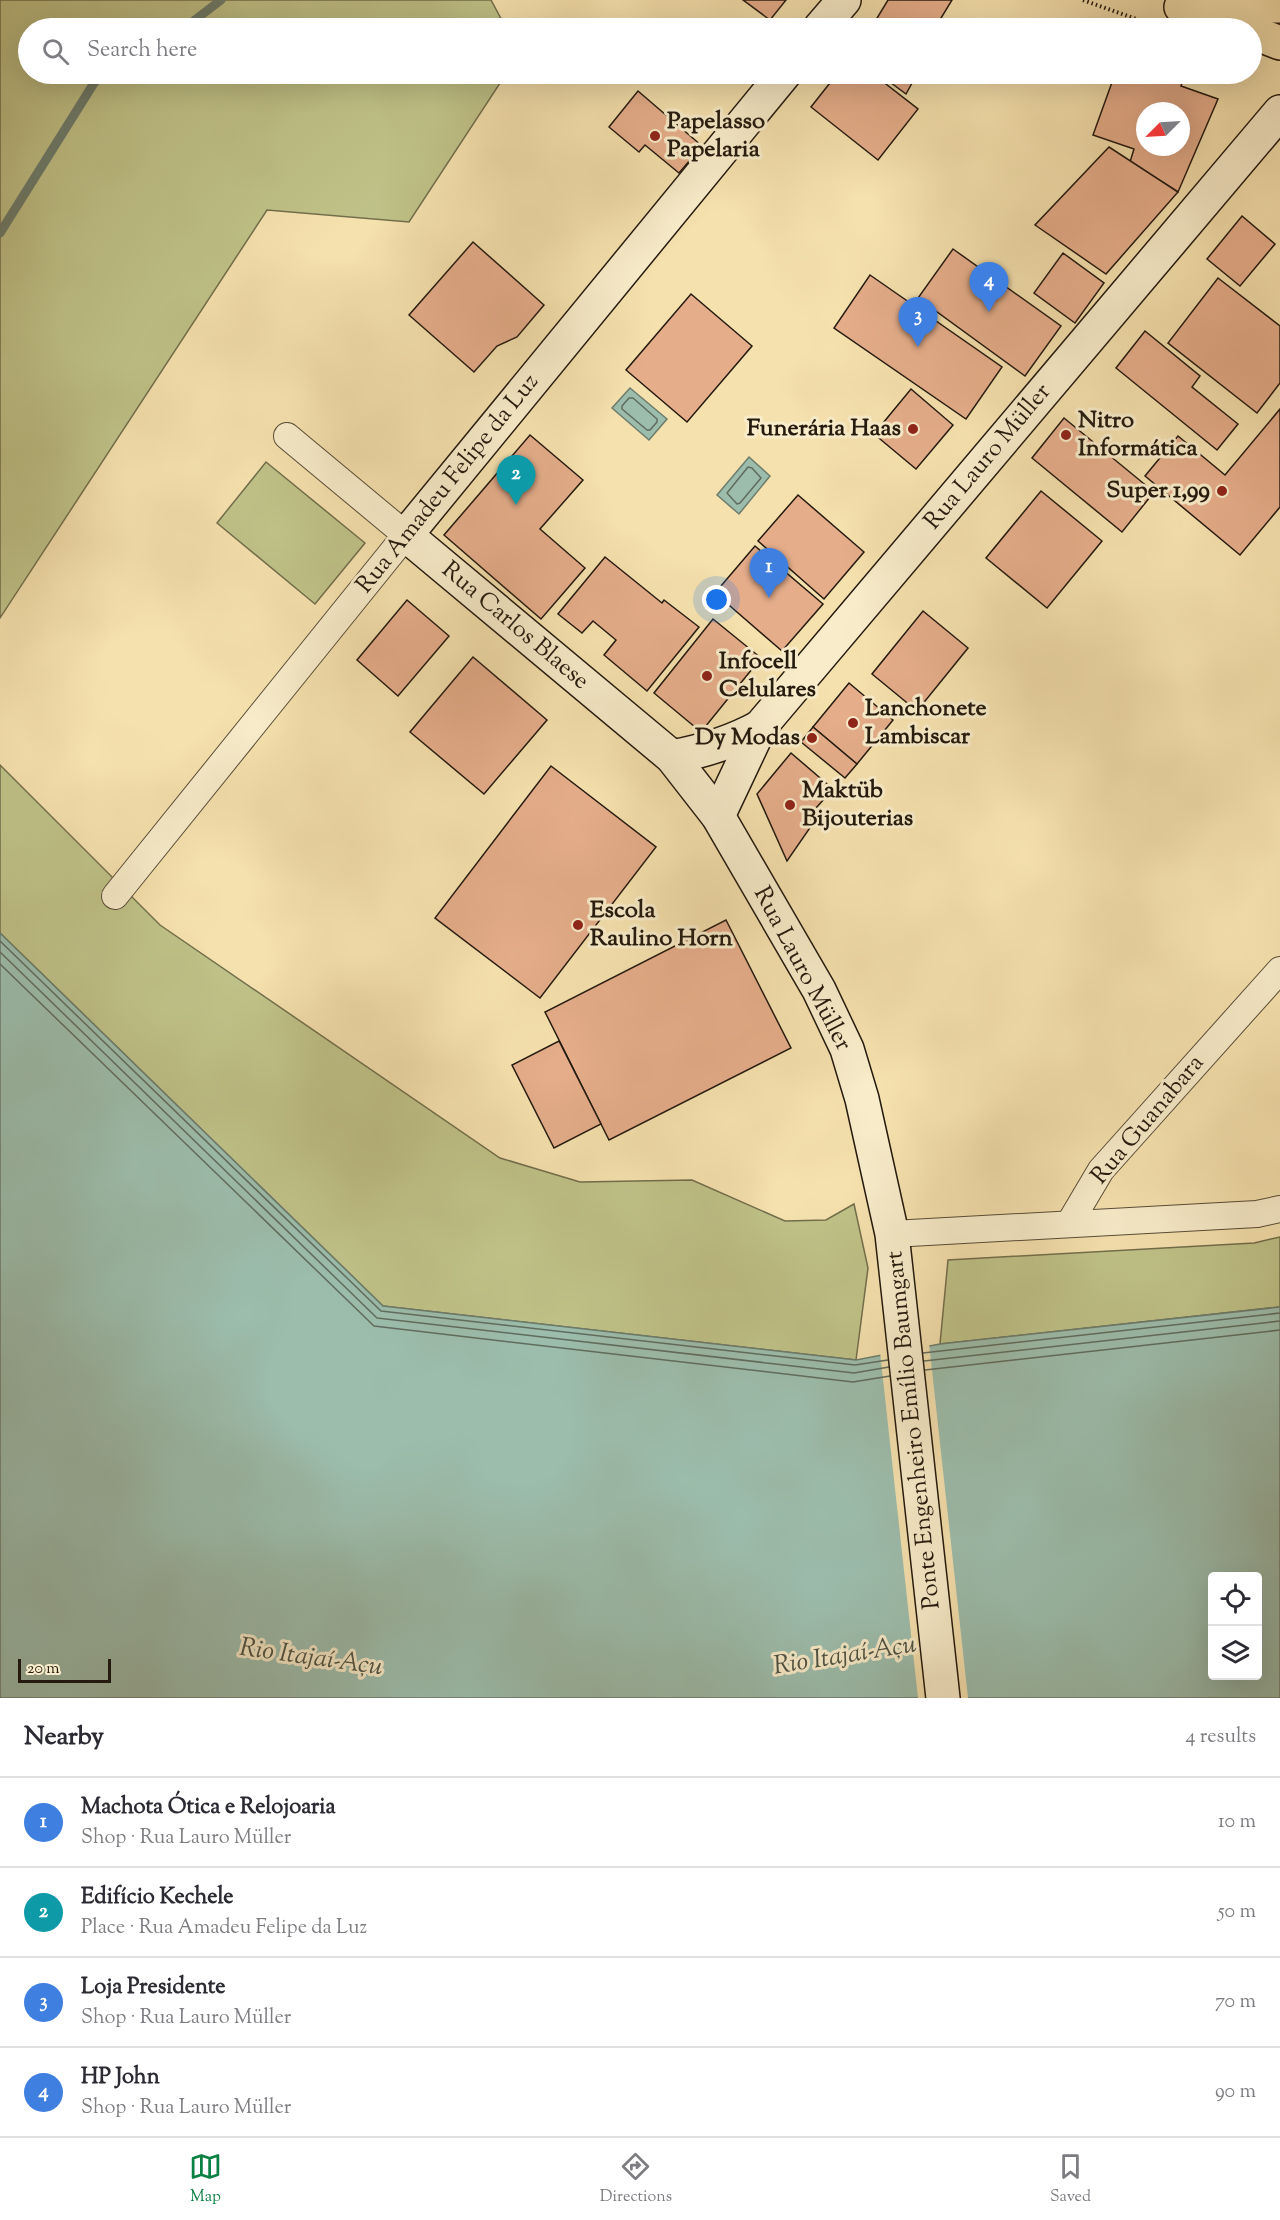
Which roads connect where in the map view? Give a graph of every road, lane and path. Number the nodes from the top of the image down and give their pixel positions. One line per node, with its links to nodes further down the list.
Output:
1 (844, 0): 5 (main road)
2 (1083, 0): 4 (path)
3 (1280, 6): 4 (main road)
4 (1169, 12): 6 (main road)
5 (829, 18)
6 (1196, 18)
7 (1262, 36): 8 (main road)
8 (1280, 43)
9 (776, 84): 12 (main road, Rua Amadeu Felipe da Luz)
10 (1280, 112): 13 (main road, Rua Lauro Müller)
11 (287, 436): 12 (street, Rua Carlos Blaese)
12 (406, 535): 14 (main road, Rua Carlos Blaese); 16 (street, Rua Amadeu Felipe da Luz)
13 (760, 727): 14 (main road); 15 (main road, Rua Lauro Müller)
14 (672, 757): 15 (main road, Rua Lauro Müller)
15 (718, 816): 20 (main road, Rua Lauro Müller)
16 (115, 896)
17 (1280, 970): 19 (street, Rua Guanabara)
18 (1280, 1209): 19 (street)
19 (1069, 1224): 20 (street)
20 (892, 1234): 21 (main road, Ponte Engenheiro Emílio Baumgart)
21 (943, 1698)

